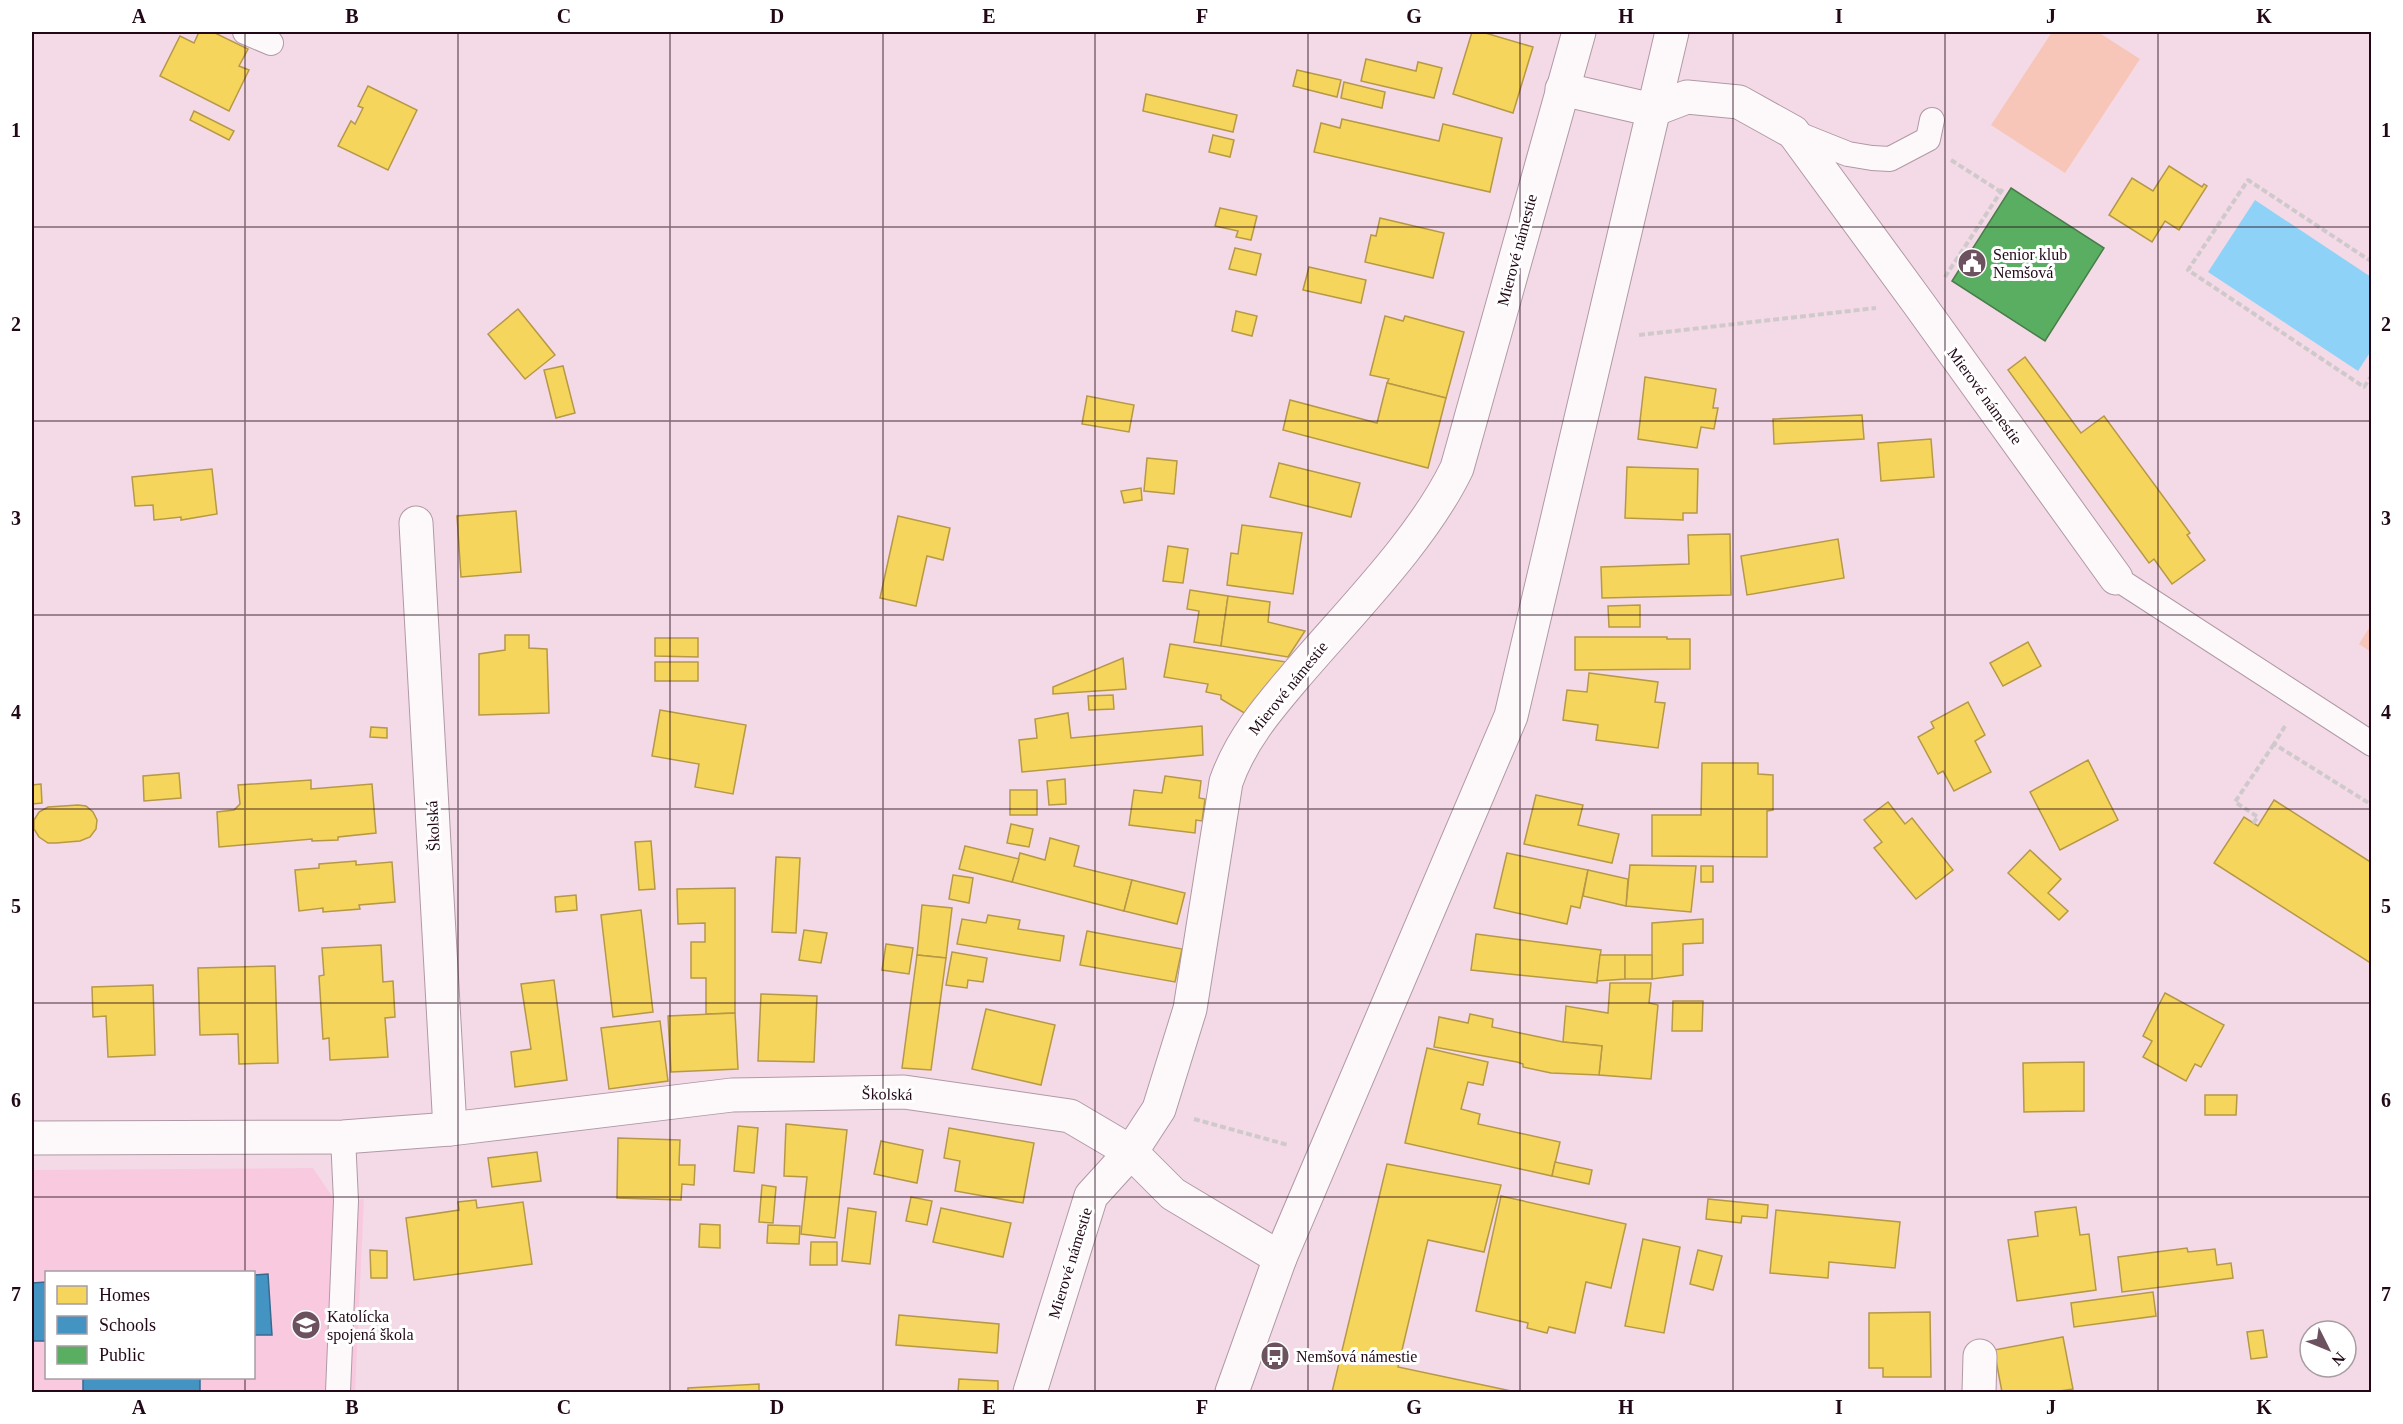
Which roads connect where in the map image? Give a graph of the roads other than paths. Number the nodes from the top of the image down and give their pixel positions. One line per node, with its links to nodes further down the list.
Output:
1 (245, 32): 4 (lane)
2 (1579, 32): 5 (street, Mierové námestie)
3 (1672, 32): 6 (street)
4 (271, 44)
5 (1562, 89): 6 (street); 15 (street, Mierové námestie)
6 (1653, 110): 8 (street, Mierové námestie); 16 (street)
7 (1927, 131): 8 (lane)
8 (1793, 132): 10 (street, Mierové námestie)
9 (416, 523): 12 (street, Školská)
10 (2115, 578): 11 (lane)
11 (2372, 744)
12 (450, 1129): 13 (street, Školská); 15 (street, Školská)
13 (343, 1137): 14 (street, Školská); 18 (lane)
14 (32, 1138)
15 (1131, 1152): 16 (street, Školská); 19 (street, Mierové námestie)
16 (1280, 1258): 20 (street)
17 (1980, 1356): 21 (street)
18 (338, 1392)
19 (1030, 1392)
20 (1232, 1392)
21 (1979, 1392)

